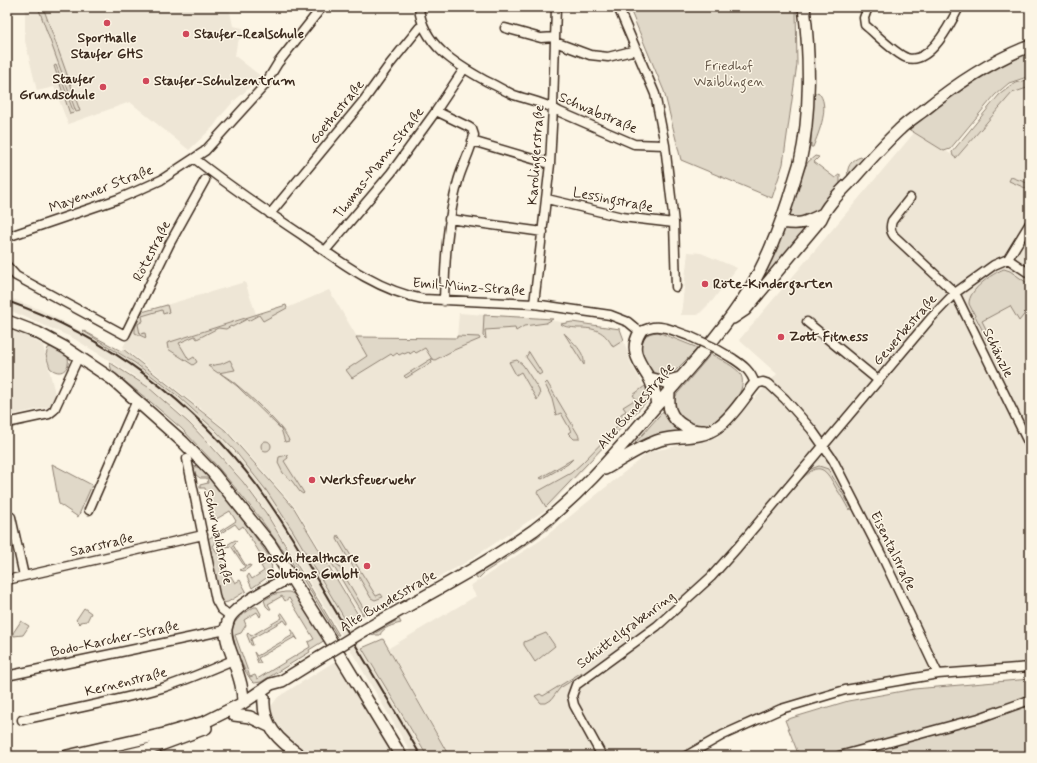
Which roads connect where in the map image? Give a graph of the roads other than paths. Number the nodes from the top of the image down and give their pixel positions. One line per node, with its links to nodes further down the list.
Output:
1 (322, 7): 18 (street, Mayenner Straße)
2 (419, 7): 8 (street, Schwabstraße)
3 (556, 7): 10 (street, Karolingerstraße)
4 (618, 7): 12 (street)
5 (804, 7): 26 (main road, Alte Bundesstraße)
6 (868, 7): 7 (street)
7 (959, 7)
8 (423, 26): 13 (street, Schwabstraße); 24 (street, Goethestraße)
9 (505, 28): 10 (street)
10 (555, 39): 12 (street); 14 (street, Karolingerstraße)
11 (1030, 46): 23 (main road)
12 (636, 50): 17 (street)
13 (464, 69): 14 (street, Schwabstraße); 15 (street, Thomas-Mann-Straße)
14 (553, 108): 17 (street, Schwabstraße); 19 (street, Karolingerstraße)
15 (436, 111): 16 (street); 31 (street, Thomas-Mann-Straße)
16 (472, 141): 19 (street); 25 (street)
17 (665, 145): 27 (street)
18 (195, 158): 24 (street, Emil-Münz-Straße); 30 (street, Mayenner Straße)
19 (550, 164): 22 (street, Karolingerstraße)
20 (205, 180): 33 (street, Rötestraße)
21 (910, 198): 36 (street, Gewerbestraße)
22 (547, 199): 27 (street, Lessingstraße); 29 (street, Karolingerstraße)
23 (823, 213): 26 (main road); 41 (main road)
24 (270, 214): 31 (street, Emil-Münz-Straße)
25 (449, 219): 29 (street); 37 (street)
26 (781, 222): 41 (main road, Alte Bundesstraße)
27 (674, 223): 35 (street)
28 (1030, 223): 32 (street)
29 (543, 232): 38 (street, Karolingerstraße)
30 (7, 237)
31 (325, 251): 37 (street, Emil-Münz-Straße)
32 (1008, 259): 34 (street); 36 (street)
33 (7, 266)
34 (1030, 274)
35 (676, 286)
36 (955, 293): 46 (street, Gewerbestraße); 54 (street, Schänzle)
37 (444, 300): 38 (street, Emil-Münz-Straße)
38 (534, 304): 42 (street, Emil-Münz-Straße)
39 (7, 321): 43 (main road)
40 (807, 322): 46 (street)
41 (726, 323): 45 (main road, Alte Bundesstraße)
42 (640, 332): 44 (main road); 47 (street, bridge)
43 (80, 356): 49 (main road); 51 (street)
44 (649, 378): 45 (main road); 50 (main road)
45 (680, 378): 48 (main road, Alte Bundesstraße)
46 (879, 381): 53 (street, Gewerbestraße)
47 (755, 384): 52 (main road); 53 (street, Eisentalstraße)
48 (669, 391): 50 (main road, Alte Bundesstraße); 52 (main road)
49 (137, 400): 57 (street); 62 (main road)
50 (657, 405): 56 (main road, Alte Bundesstraße)
51 (7, 423)
52 (713, 430): 56 (main road)
53 (823, 445): 68 (street, Eisentalstraße); 81 (street, Schüttelgrabenring)
54 (1030, 446)
55 (187, 459): 60 (street, Schurwaldstraße)
56 (596, 474): 71 (main road, Alte Bundesstraße, bridge)
57 (89, 510)
58 (7, 518): 59 (street)
59 (11, 532): 61 (street)
60 (203, 535): 61 (street, Saarstraße); 64 (street, Schurwaldstraße)
61 (24, 576): 63 (street, Saarstraße)
62 (291, 576): 64 (main road); 80 (main road)
63 (7, 580)
64 (230, 616): 65 (main road)
65 (226, 630): 66 (main road); 69 (street, Bodo-Karcher-Straße)
66 (233, 660): 70 (main road); 75 (street, Kernenstraße)
67 (1030, 667): 68 (street)
68 (938, 674): 82 (street)
69 (11, 675)
70 (240, 675): 71 (main road); 73 (main road)
71 (262, 695): 73 (main road, Alte Bundesstraße); 74 (main road, Alte Bundesstraße); 76 (main road)
72 (1030, 700): 83 (street)
73 (243, 703): 77 (main road, Alte Bundesstraße)
74 (234, 715): 76 (main road); 78 (main road, Alte Bundesstraße)
75 (22, 720)
76 (269, 726): 79 (main road)
77 (68, 756)
78 (122, 756)
79 (301, 756)
80 (401, 756)
81 (602, 756)
82 (686, 756)
83 (839, 756)

